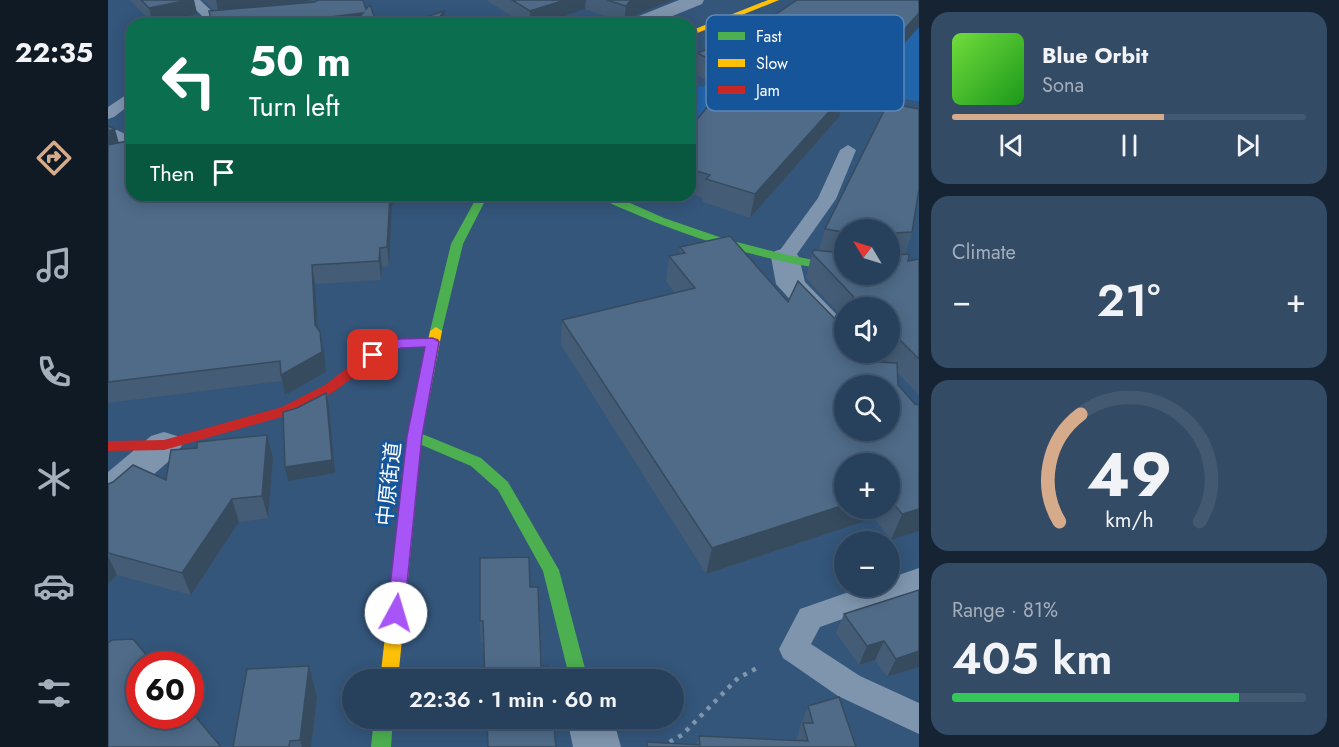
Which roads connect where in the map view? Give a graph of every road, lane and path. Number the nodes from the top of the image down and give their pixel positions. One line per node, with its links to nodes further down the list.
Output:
1 (192, 0): 6 (lane)
2 (695, 0): 8 (street)
3 (775, 0): 4 (street)
4 (736, 15)
5 (258, 17): 7 (lane)
6 (211, 18)
7 (248, 18)
8 (651, 18)
9 (126, 100): 10 (lane)
10 (108, 114)
11 (108, 131): 12 (lane)
12 (126, 140)
13 (848, 150): 16 (lane)
14 (480, 201): 19 (street, 中原街道)
15 (614, 201): 16 (street)
16 (785, 257): 17 (street); 18 (street)
17 (834, 267)
18 (834, 329)
19 (433, 342): 20 (street, 中原街道); 21 (street)
20 (415, 436): 26 (street, 中原街道); 27 (street)
21 (164, 445): 22 (street); 23 (street)
22 (108, 446)
23 (108, 493)
24 (919, 580): 25 (lane)
25 (794, 649): 28 (lane); 33 (path)
26 (389, 669)
27 (576, 669)
28 (919, 719)
29 (383, 729): 31 (street)
30 (593, 729): 32 (street)
31 (381, 747)
32 (597, 747)
33 (661, 747)

